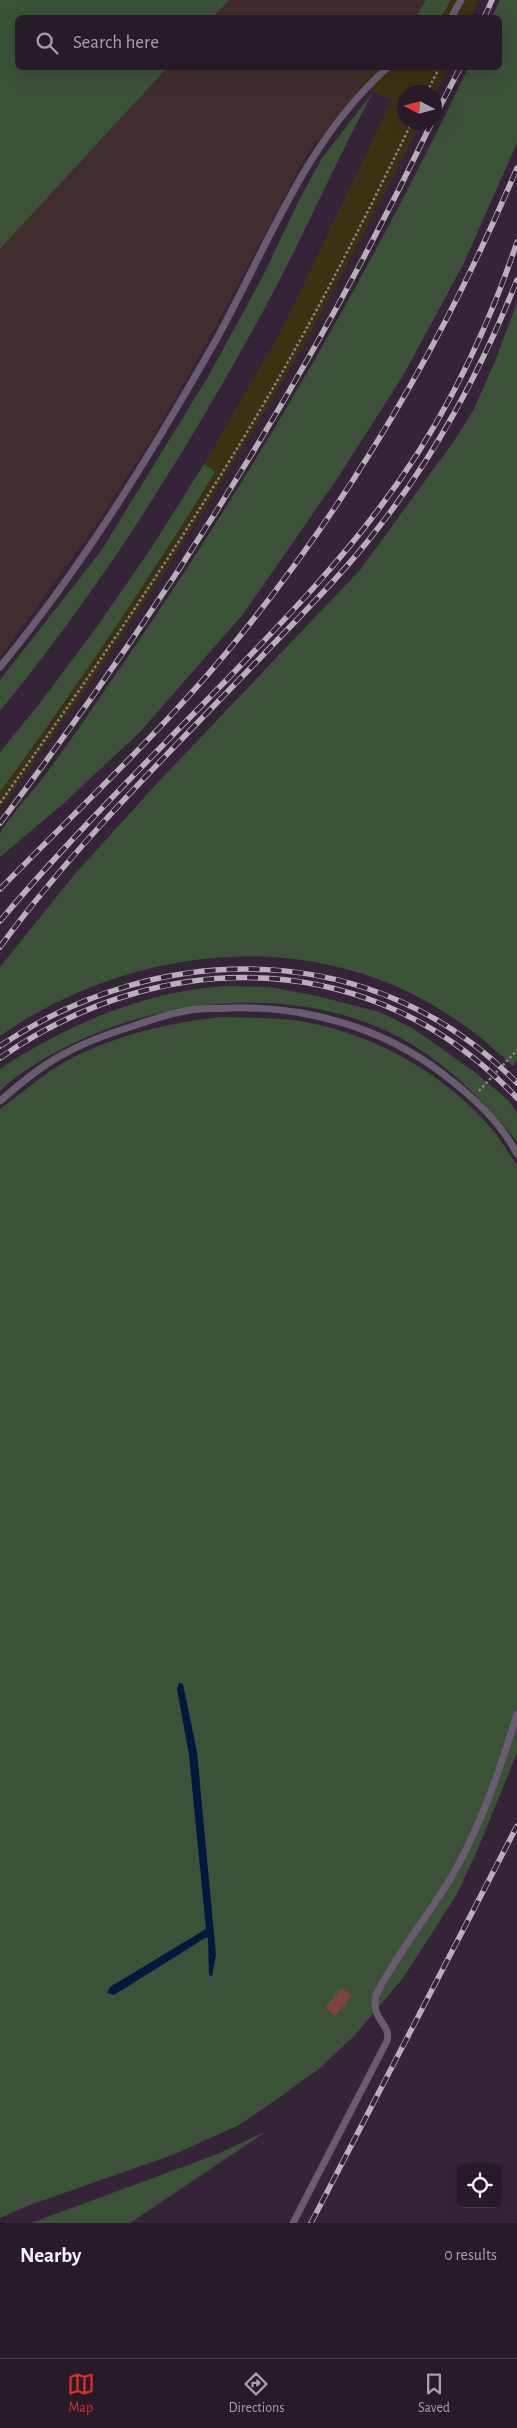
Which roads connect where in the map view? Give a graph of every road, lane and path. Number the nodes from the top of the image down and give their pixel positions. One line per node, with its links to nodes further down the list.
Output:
1 (461, 0): 2 (lane)
2 (453, 15)
3 (385, 70): 7 (lane)
4 (438, 70): 5 (path)
5 (430, 85)
6 (408, 130): 8 (path)
7 (0, 667)
8 (0, 803)
9 (517, 1050): 10 (path)
10 (472, 1099): 11 (lane); 12 (lane)
11 (0, 1101)
12 (517, 1154)
13 (517, 1714): 14 (lane)
14 (292, 2223)

